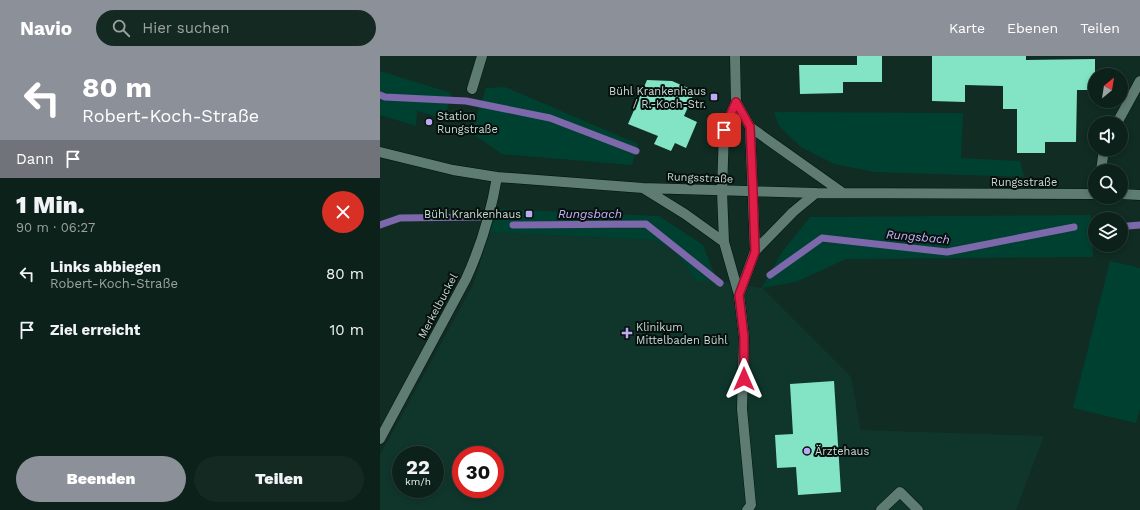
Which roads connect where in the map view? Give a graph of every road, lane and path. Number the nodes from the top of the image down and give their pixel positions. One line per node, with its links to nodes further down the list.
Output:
1 (482, 56): 4 (street)
2 (735, 56): 5 (street)
3 (1140, 81): 6 (street)
4 (472, 89)
5 (736, 102): 7 (street); 13 (street)
6 (1121, 116)
7 (750, 127): 14 (street); 16 (street)
8 (380, 152): 9 (street, Rungsstraße)
9 (395, 156): 10 (street); 11 (street, Rungsstraße)
10 (380, 160)
11 (497, 177): 12 (street, Rungsstraße); 23 (street, Merkelbuckel)
12 (643, 188): 13 (street, Rungsstraße); 20 (street)
13 (722, 191): 14 (street, Rungsstraße); 20 (street)
14 (753, 191): 15 (street, Rungsstraße); 21 (street)
15 (816, 193): 16 (street, Rungsstraße); 21 (street)
16 (844, 193): 17 (street, Rungsstraße)
17 (1088, 194)
18 (1128, 194): 19 (street)
19 (1140, 194)
20 (724, 242): 22 (street)
21 (755, 252): 22 (street)
22 (739, 295): 24 (street)
23 (380, 439)
24 (747, 510)
25 (881, 510): 26 (street)
26 (918, 510)

